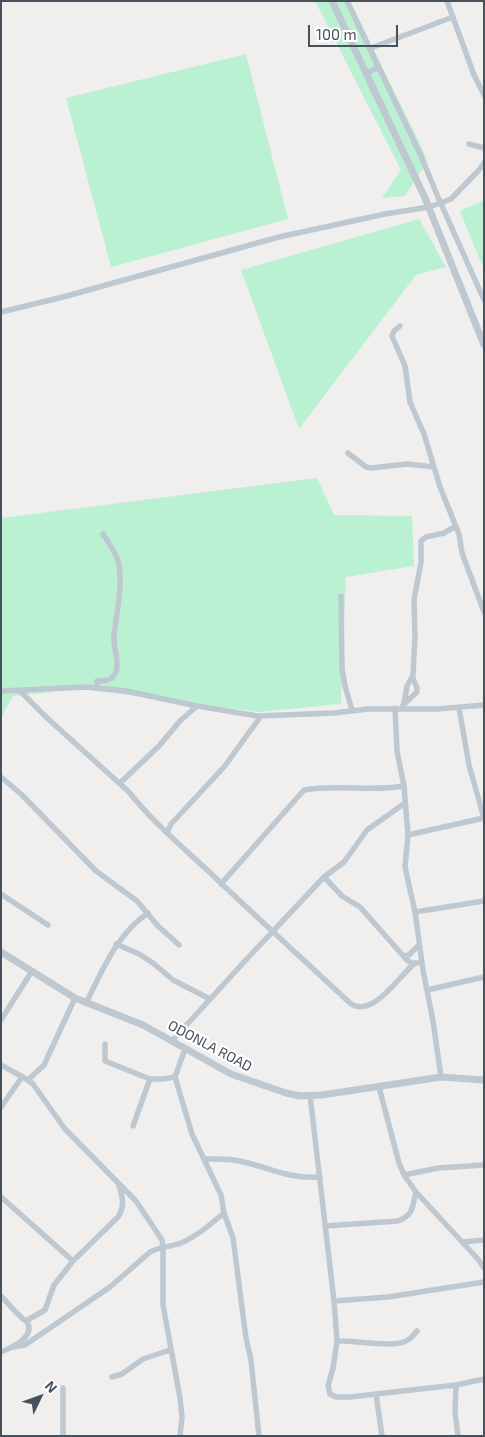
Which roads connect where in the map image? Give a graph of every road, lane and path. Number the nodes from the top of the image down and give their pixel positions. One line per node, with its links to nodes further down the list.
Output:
1 (332, 1): 7 (street)
2 (347, 1): 5 (street)
3 (447, 1): 4 (street)
4 (453, 17): 5 (street); 8 (street)
5 (371, 48): 6 (street)
6 (379, 67): 7 (street); 12 (street)
7 (367, 73): 13 (street)
8 (484, 95)
9 (469, 144): 10 (street)
10 (484, 148)
11 (484, 162): 12 (street)
12 (441, 202): 13 (street); 14 (street)
13 (429, 207): 15 (street); 17 (street)
14 (484, 300)
15 (1, 312)
16 (400, 326): 19 (street)
17 (484, 345)
18 (348, 453): 19 (street)
19 (434, 467): 20 (street)
20 (456, 526): 23 (street); 24 (street)
21 (103, 534): 25 (street)
22 (341, 596): 33 (street)
23 (484, 612)
24 (413, 678): 30 (street); 30 (street)
25 (96, 688): 27 (street); 29 (street)
26 (1, 691): 27 (street)
27 (20, 691): 36 (street)
28 (484, 705): 32 (street)
29 (197, 706): 34 (street); 36 (street)
30 (403, 707): 31 (street); 32 (street)
31 (395, 708): 33 (street); 37 (street)
32 (459, 708): 39 (street)
33 (352, 710): 34 (street)
34 (261, 716): 40 (street)
35 (1, 777): 47 (street)
36 (120, 783): 40 (street)
37 (404, 786): 38 (street); 43 (street)
38 (405, 803): 41 (street); 42 (street)
39 (484, 818): 41 (street)
40 (167, 833): 43 (street)
41 (408, 835): 46 (street)
42 (324, 878): 49 (street); 54 (street)
43 (221, 884): 49 (street)
44 (1, 894): 48 (street)
45 (484, 901): 46 (street)
46 (416, 912): 52 (street)
47 (148, 913): 50 (street); 51 (street)
48 (48, 925)
49 (272, 932): 58 (street); 62 (street)
50 (116, 944): 62 (street); 63 (street)
51 (179, 945)
52 (419, 945): 54 (street); 55 (street)
53 (1, 952): 57 (street, ODONLA ROAD)
54 (405, 957): 56 (street); 58 (street)
55 (422, 962): 56 (street); 60 (street)
56 (414, 964): 58 (street)
57 (32, 971): 61 (street, ODONLA ROAD); 64 (street)
58 (403, 972)
59 (484, 977): 60 (street)
60 (427, 990): 71 (street)
61 (75, 998): 63 (street, ODONLA ROAD); 73 (street)
62 (210, 999): 65 (street)
63 (86, 1003): 65 (street, ODONLA ROAD)
64 (1, 1020)
65 (172, 1041): 67 (street, ODONLA ROAD)
66 (105, 1044): 72 (street)
67 (185, 1049): 70 (street); 76 (street, ODONLA ROAD)
68 (1, 1065): 69 (street)
69 (22, 1077): 73 (street); 77 (street)
70 (174, 1077): 72 (street); 79 (street)
71 (442, 1077): 74 (street, ODONLA ROAD); 75 (street, ODONLA ROAD)
72 (150, 1079): 78 (street)
73 (28, 1080): 83 (street)
74 (484, 1080)
75 (379, 1087): 76 (street, ODONLA ROAD); 81 (street)
76 (310, 1095): 82 (street)
77 (1, 1107)
78 (133, 1126)
79 (205, 1159): 82 (street); 86 (street)
80 (484, 1164): 81 (street)
81 (404, 1175): 84 (street)
82 (320, 1178): 87 (street)
83 (118, 1181): 90 (street); 91 (street)
84 (416, 1192): 87 (street); 89 (street)
85 (1, 1197): 91 (street)
86 (224, 1213): 90 (street); 109 (street)
87 (326, 1226): 95 (street)
88 (484, 1240): 89 (street)
89 (463, 1242): 92 (street)
90 (163, 1247): 99 (street); 100 (street)
91 (73, 1261): 96 (street)
92 (484, 1268)
93 (484, 1282): 95 (street)
94 (1, 1296): 96 (street)
95 (334, 1301): 98 (street)
96 (26, 1321): 99 (street)
97 (417, 1331): 98 (street)
98 (337, 1341): 106 (street)
99 (14, 1347): 101 (street)
100 (170, 1350): 102 (street); 108 (street)
101 (1, 1352)
102 (112, 1377)
103 (484, 1380): 104 (street)
104 (456, 1385): 106 (street); 111 (street)
105 (62, 1388): 107 (street)
106 (376, 1394): 110 (street)
107 (62, 1436)
108 (180, 1436)
109 (259, 1436)
110 (382, 1436)
111 (458, 1436)

